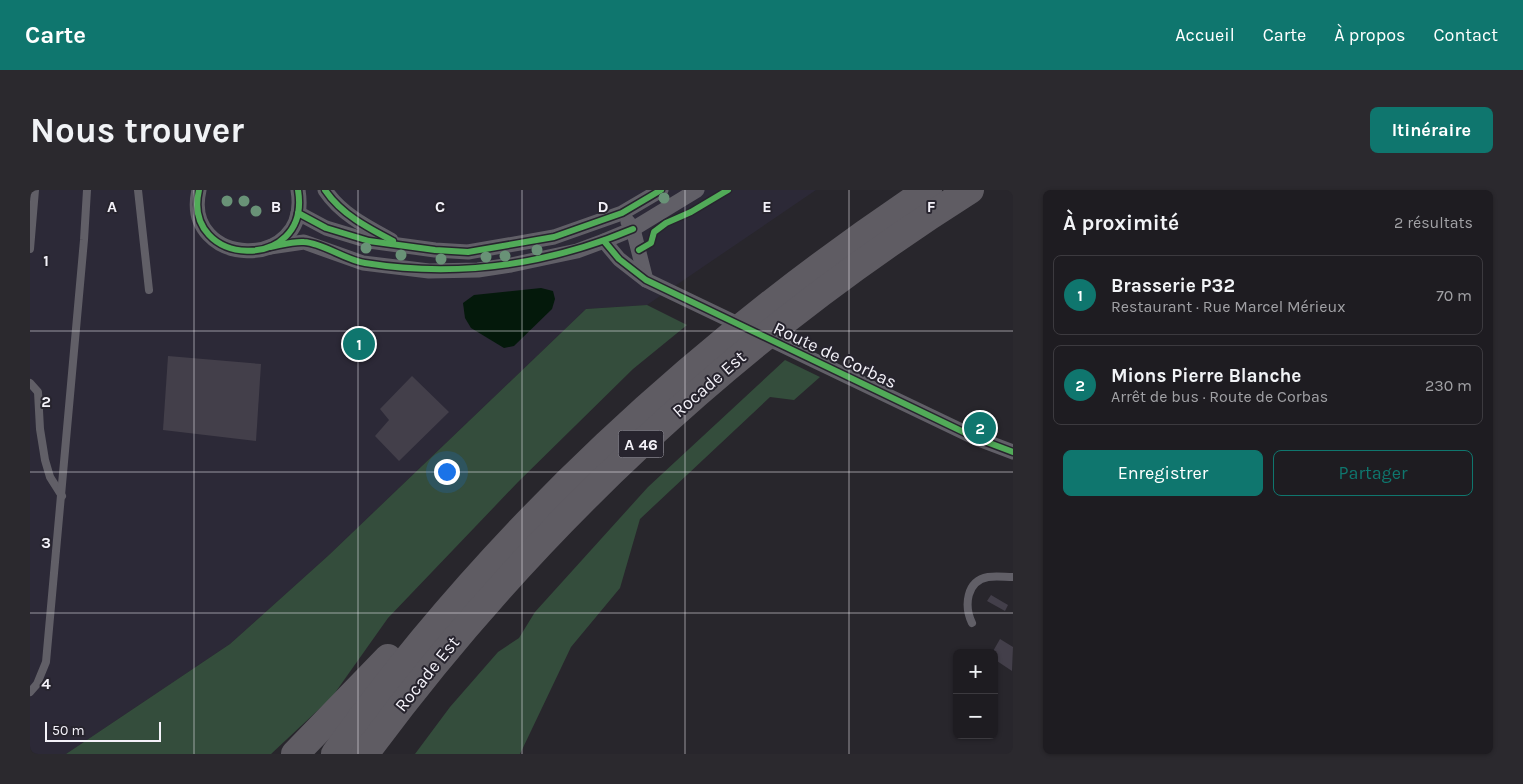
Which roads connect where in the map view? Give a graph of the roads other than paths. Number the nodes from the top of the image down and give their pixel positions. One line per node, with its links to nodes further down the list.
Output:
1 (30, 190): 2 (lane)
2 (35, 190): 18 (lane)
3 (87, 190): 23 (lane)
4 (138, 190): 20 (lane)
5 (298, 190): 12 (street)
6 (325, 190): 16 (street)
7 (661, 190): 13 (street)
8 (697, 190): 14 (street)
9 (928, 190): 25 (highway, Rocade Est / A 46)
10 (970, 190): 30 (highway, Rocade Est / A 46)
11 (196, 193): 17 (street)
12 (298, 213): 16 (street); 17 (street)
13 (622, 213): 14 (street); 16 (street)
14 (633, 229): 15 (street); 19 (street)
15 (604, 241): 17 (street); 19 (street, Route de Corbas)
16 (402, 246)
17 (270, 247)
18 (30, 249)
19 (646, 280): 22 (street, Route de Corbas)
20 (149, 290)
21 (30, 383): 23 (lane)
22 (1013, 452)
23 (62, 496): 27 (lane)
24 (1013, 577): 26 (lane)
25 (456, 603): 28 (highway); 29 (highway, Rocade Est / A 46)
26 (972, 623)
27 (30, 692)
28 (295, 754)
29 (335, 754)
30 (365, 754)

